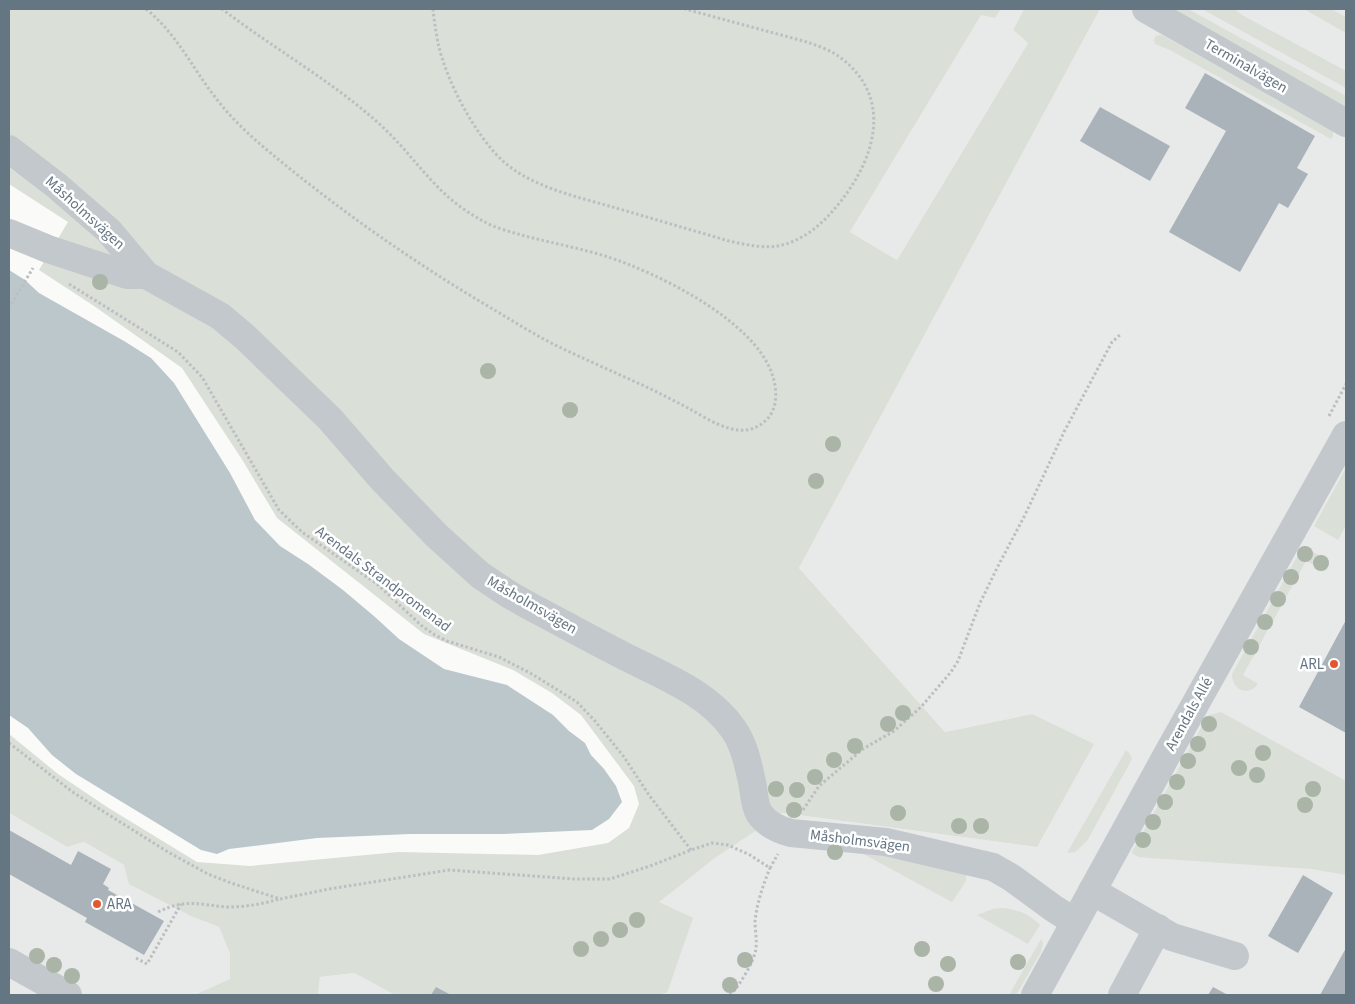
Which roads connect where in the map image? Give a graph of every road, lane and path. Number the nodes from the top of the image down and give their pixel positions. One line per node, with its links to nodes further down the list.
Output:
1 (146, 9): 2 (path)
2 (222, 9)
3 (433, 9): 4 (path)
4 (685, 9)
5 (1146, 9): 6 (street, Terminalvägen)
6 (1346, 123)
7 (9, 149): 9 (street, Måsholmsvägen)
8 (9, 233): 9 (street)
9 (146, 275): 16 (street, Måsholmsvägen)
10 (26, 280): 12 (path)
11 (63, 280): 17 (path, Arendals Strandpromenad)
12 (9, 308)
13 (1121, 334): 16 (path)
14 (1346, 435): 19 (street, Arendals Allé)
15 (9, 743): 20 (path)
16 (791, 833): 18 (path); 23 (street, Måsholmsvägen)
17 (691, 850): 18 (path); 20 (path)
18 (770, 868): 29 (path)
19 (1092, 891): 23 (street, Arendals Allé); 24 (street)
20 (280, 899): 21 (path)
21 (181, 904): 22 (path); 26 (path)
22 (158, 912)
23 (1075, 922): 30 (street, Arendals Allé)
24 (1158, 928): 25 (street); 31 (street)
25 (1235, 956)
26 (136, 958)
27 (11, 969): 28 (street)
28 (68, 995)
29 (730, 995)
30 (1035, 995)
31 (1122, 995)

